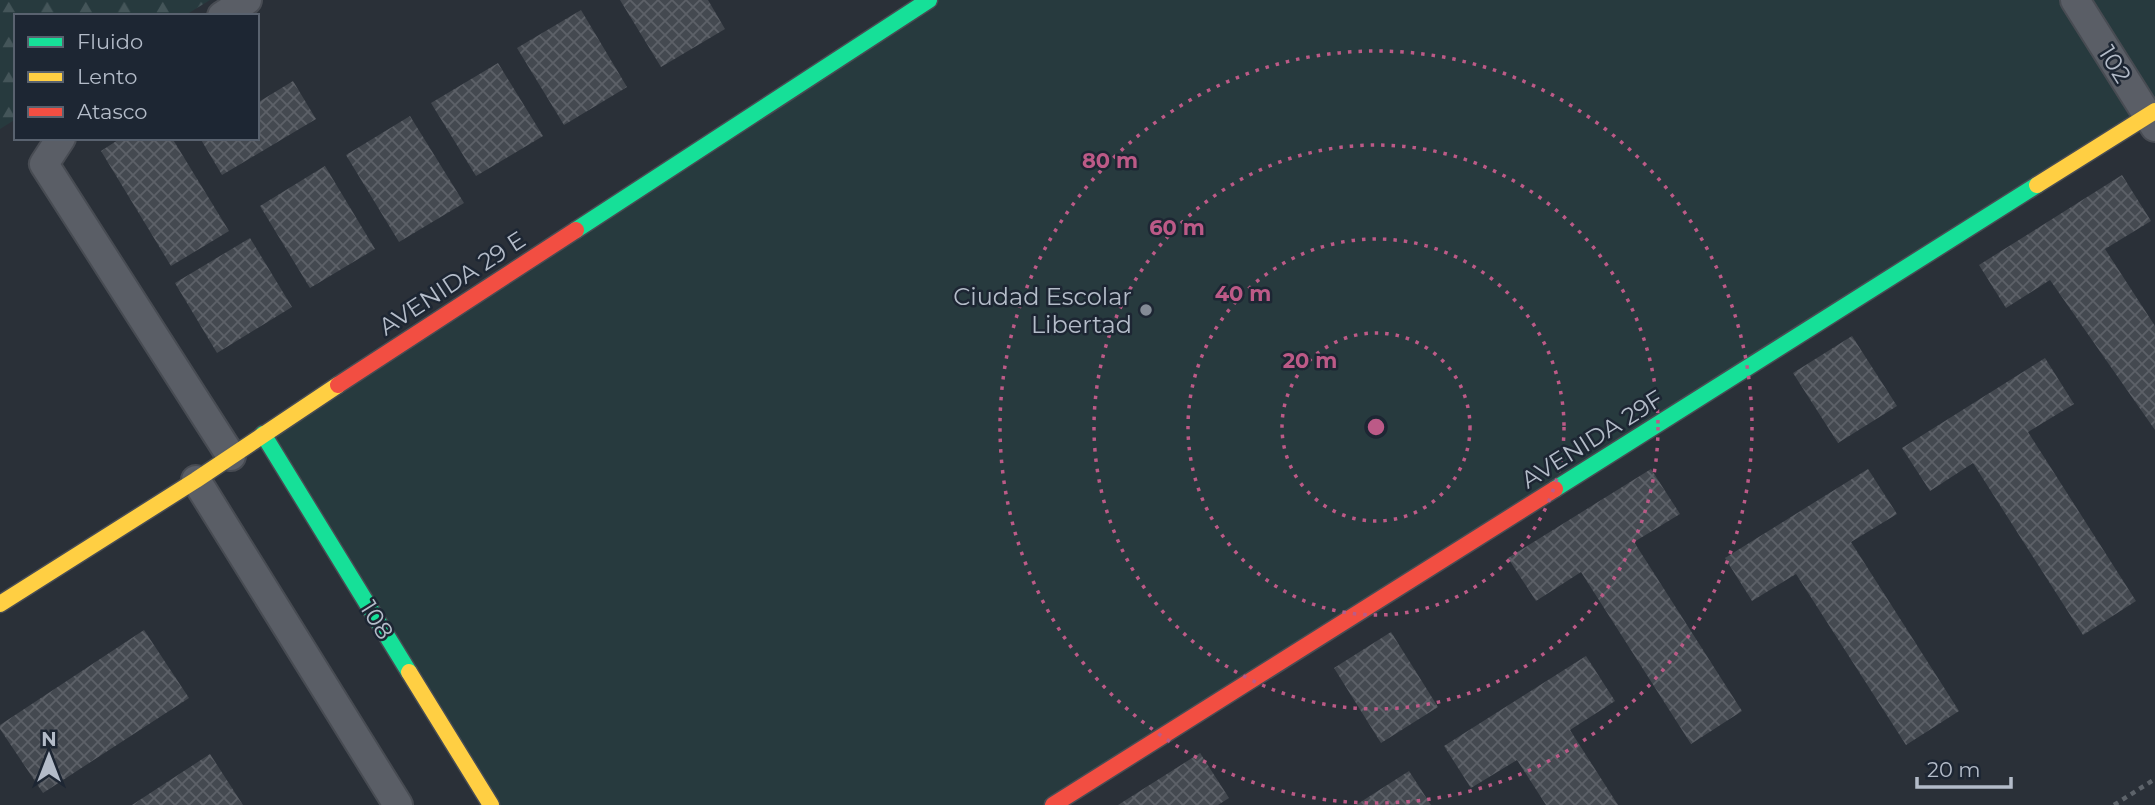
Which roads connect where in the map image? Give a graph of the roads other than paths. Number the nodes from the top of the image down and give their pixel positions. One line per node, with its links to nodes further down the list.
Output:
1 (247, 0): 4 (street)
2 (929, 0): 7 (street, AVENIDA 29 E)
3 (2075, 0): 5 (street, 102)
4 (225, 14)
5 (2153, 118): 13 (street, AVENIDA 29F)
6 (60, 140): 8 (street)
7 (263, 434): 8 (street, AVENIDA 29 E); 12 (street, 108)
8 (231, 456): 9 (street, AVENIDA 29 E)
9 (196, 481): 10 (street, AVENIDA 29 E); 11 (street)
10 (0, 604)
11 (398, 805)
12 (491, 805)
13 (1053, 805)

